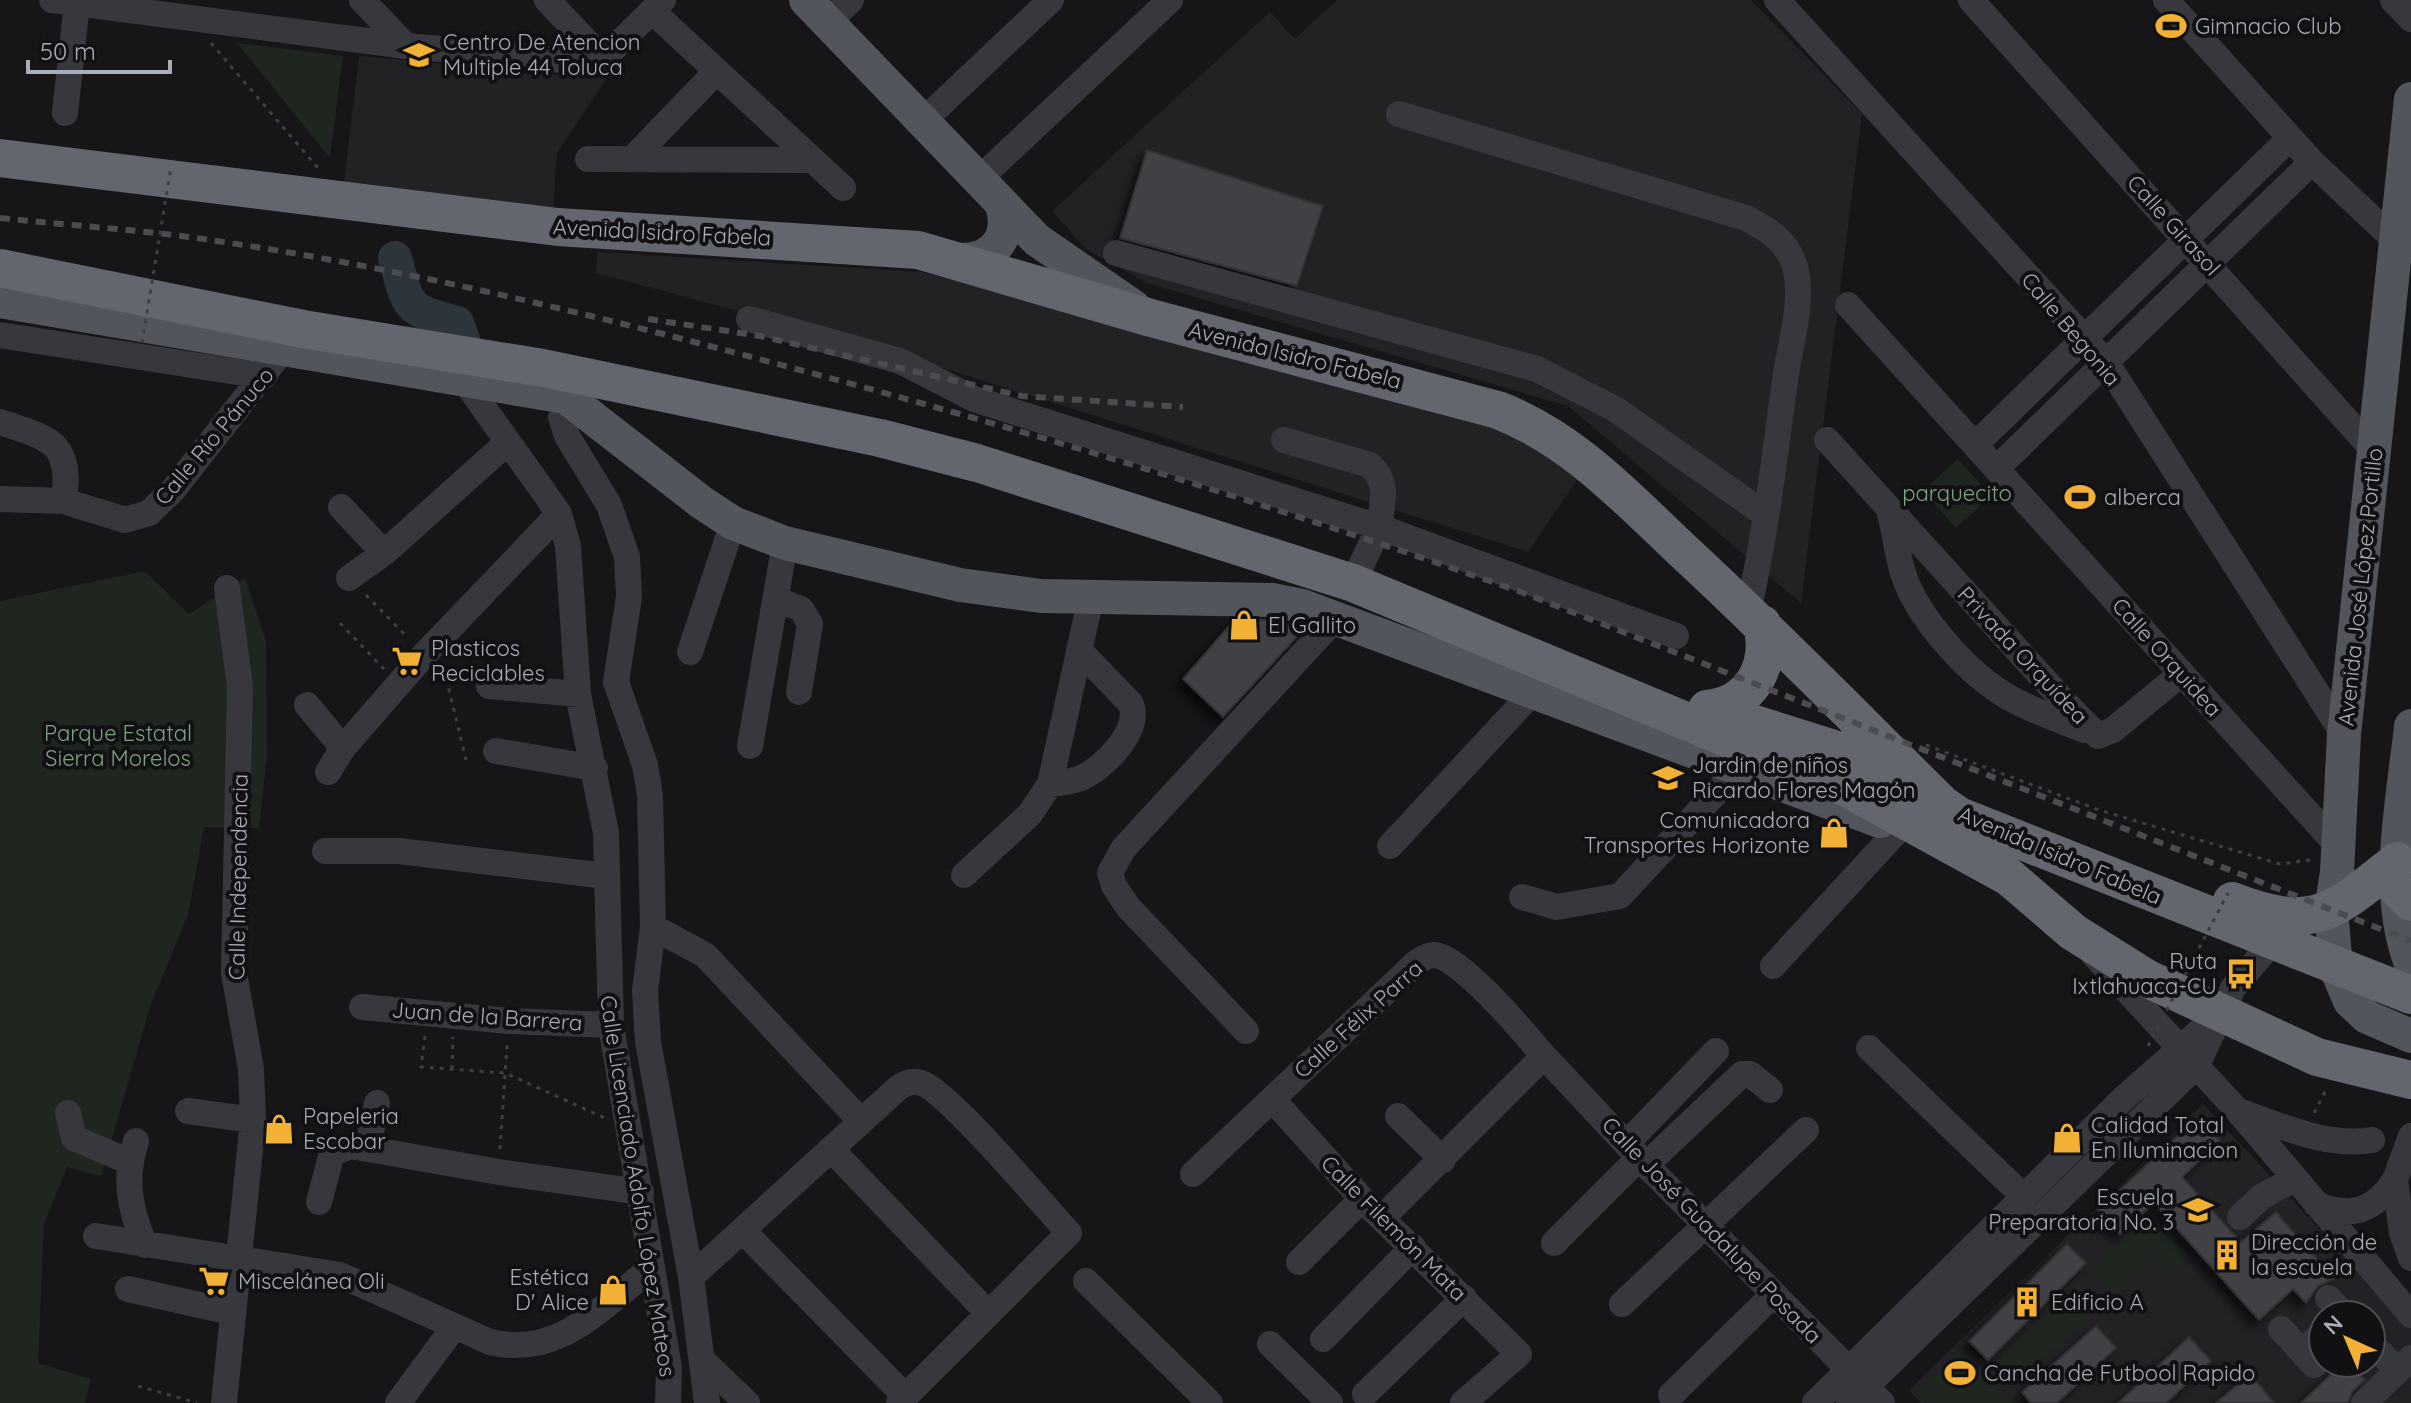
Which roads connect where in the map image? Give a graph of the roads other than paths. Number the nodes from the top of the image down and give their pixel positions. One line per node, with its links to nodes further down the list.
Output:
1 (362, 0): 14 (street)
2 (547, 0): 15 (street)
3 (1051, 0): 20 (street)
4 (1170, 0): 27 (street)
5 (1777, 0): 41 (street, Calle Begonia)
6 (1971, 0): 30 (street, Calle Girasol)
7 (2166, 0): 21 (street)
8 (2393, 0): 13 (street)
9 (65, 2): 12 (street); 18 (street)
10 (658, 6): 15 (street); 16 (street)
11 (828, 7): 20 (main road)
12 (168, 8): 14 (street)
13 (2411, 19)
14 (406, 46): 15 (street)
15 (603, 59)
16 (717, 71): 24 (street); 25 (street)
17 (2411, 99): 32 (main road, Avenida José López Portillo)
18 (65, 113)
19 (1399, 114): 59 (street)
20 (923, 121): 27 (main road)
21 (2290, 138): 26 (street); 30 (street)
22 (0, 158): 33 (highway, Avenida Isidro Fabela)
23 (588, 159): 24 (street)
24 (632, 159): 25 (street)
25 (812, 160): 28 (street)
26 (2312, 162): 32 (street); 34 (street)
27 (978, 180): 29 (main road)
28 (843, 188)
29 (1002, 205): 33 (main road); 38 (main road)
30 (2186, 238): 34 (street, Calle Girasol); 41 (street)
31 (1116, 253): 59 (street)
32 (2403, 254): 52 (main road, Avenida José López Portillo)
33 (961, 260): 38 (highway, Avenida Isidro Fabela)
34 (2208, 262): 42 (street); 52 (street, Calle Girasol)
35 (0, 268): 46 (highway, Avenida Isidro Fabela)
36 (0, 301): 43 (main road)
37 (1848, 305): 51 (street)
38 (1151, 318): 69 (highway, Avenida Isidro Fabela)
39 (749, 319): 61 (street)
40 (0, 335): 43 (street)
41 (2084, 339): 42 (street, Calle Begonia); 51 (street)
42 (2106, 362): 53 (street); 83 (street, Calle Begonia)
43 (273, 364): 44 (main road); 55 (street, Calle Río Pánuco)
44 (463, 379): 45 (main road); 50 (street, Calle Licenciado Adolfo López Mateos)
45 (566, 397): 46 (highway); 60 (main road); 103 (street, Calle Licenciado Adolfo López Mateos)
46 (713, 405): 65 (highway, Avenida Isidro Fabela)
47 (0, 422): 55 (street)
48 (1284, 440): 61 (street)
49 (1827, 440): 57 (street, Privada Orquídea)
50 (508, 442): 58 (street, Calle Licenciado Adolfo López Mateos); 63 (street)
51 (1976, 444): 53 (street)
52 (2375, 452): 83 (main road, Avenida José López Portillo)
53 (1997, 468): 75 (street, Calle Orquidea)
54 (0, 499): 55 (street, Calle Río Pánuco)
55 (64, 501)
56 (341, 507): 63 (street)
57 (1890, 509): 84 (street, Privada Orquídea); 84 (street, Privada Orquídea)
58 (559, 514): 79 (street, Calle Licenciado Adolfo López Mateos); 86 (street)
59 (1766, 515): 69 (street)
60 (733, 523): 62 (main road); 74 (street)
61 (1379, 527): 65 (street); 72 (street)
62 (785, 543): 67 (main road); 68 (street)
63 (384, 553): 64 (street)
64 (349, 578)
65 (1353, 583): 71 (highway, Avenida Isidro Fabela)
66 (227, 588): 128 (street, Calle Independencia)
67 (1091, 597): 70 (main road); 73 (street)
68 (778, 600): 77 (street); 85 (street)
69 (1755, 618): 81 (highway); 88 (highway, Avenida Isidro Fabela)
70 (1335, 619): 78 (main road); 112 (street)
71 (1451, 621): 81 (highway); 95 (highway, Avenida Isidro Fabela)
72 (1676, 636)
73 (1080, 651): 92 (street); 92 (street)
74 (690, 652)
75 (2182, 673): 84 (street); 97 (street, Calle Orquidea)
76 (489, 686): 79 (street)
77 (799, 692)
78 (1533, 692): 90 (main road); 94 (street)
79 (578, 694): 89 (street, Calle Licenciado Adolfo López Mateos)
80 (307, 705): 86 (street)
81 (1707, 709): 88 (highway)
82 (2411, 726): 100 (main road)
83 (2344, 735): 97 (main road, Avenida José López Portillo)
84 (2098, 736)
85 (750, 746)
86 (343, 748): 91 (street)
87 (496, 751): 89 (street)
88 (1918, 759): 102 (highway)
89 (595, 768): 99 (street, Calle Licenciado Adolfo López Mateos)
90 (1739, 768): 93 (main road); 101 (street)
91 (328, 772)
92 (1050, 784): 98 (street)
93 (1900, 828): 95 (main road); 106 (street)
94 (1390, 846)
95 (1951, 848): 104 (highway, Avenida Isidro Fabela)
96 (325, 851): 99 (street)
97 (2338, 858): 102 (main road, Avenida José López Portillo)
98 (964, 875)
99 (606, 876): 111 (street, Calle Licenciado Adolfo López Mateos)
100 (2402, 884): 102 (highway); 105 (main road)
101 (1522, 897)
102 (2299, 923): 107 (highway); 107 (main road, Avenida José López Portillo); 110 (street)
103 (653, 927): 129 (street); 159 (street, Calle Licenciado Adolfo López Mateos)
104 (2073, 932): 110 (highway, Avenida Isidro Fabela); 117 (street)
105 (2411, 964)
106 (1773, 966)
107 (2336, 968): 108 (highway); 113 (main road, Avenida José López Portillo)
108 (2411, 995)
109 (362, 1007): 111 (street, Juan de la Barrera)
110 (2220, 1014): 117 (street); 118 (highway, Avenida Isidro Fabela)
111 (611, 1025): 142 (street, Calle Licenciado Adolfo López Mateos)
112 (1246, 1031)
113 (2411, 1036)
114 (1536, 1047): 120 (street, Calle Félix Parra); 137 (street, Calle José Guadalupe Posada); 138 (street)
115 (1869, 1048): 143 (street)
116 (1716, 1051): 137 (street)
117 (2188, 1056): 121 (street); 124 (street); 127 (street)
118 (2411, 1080)
119 (1770, 1090): 137 (street)
120 (1272, 1099): 139 (street, Calle Félix Parra); 144 (street, Calle Filemón Mata)
121 (2123, 1099): 127 (street); 143 (street)
122 (377, 1103): 135 (street)
123 (188, 1111): 128 (street)
124 (2238, 1111): 131 (street); 134 (street)
125 (68, 1113): 153 (street)
126 (1398, 1116): 138 (street)
127 (2141, 1118): 176 (street)
128 (253, 1120): 156 (street, Calle Independencia)
129 (860, 1120): 136 (street); 166 (street)
130 (1806, 1130): 149 (street)
131 (2296, 1130): 133 (street); 134 (street)
132 (2411, 1136): 141 (street)
133 (2372, 1140)
134 (2267, 1145): 140 (street)
135 (368, 1147): 142 (street); 145 (street)
136 (831, 1149): 150 (street); 166 (street)
137 (1637, 1155): 149 (street, Calle José Guadalupe Posada); 152 (street)
138 (1443, 1160): 148 (street)
139 (1193, 1174)
140 (2294, 1179): 146 (street); 147 (street)
141 (2395, 1180): 146 (street); 155 (street)
142 (641, 1192): 158 (street, Calle Licenciado Adolfo López Mateos)
143 (2024, 1197): 176 (street)
144 (1362, 1199): 148 (street, Calle Filemón Mata); 157 (street)
145 (319, 1202)
146 (2316, 1204): 167 (street)
147 (2240, 1217)
148 (1382, 1218): 154 (street, Calle Filemón Mata)
149 (1706, 1226): 162 (street, Calle José Guadalupe Posada); 164 (street)
150 (743, 1231): 159 (street); 179 (street)
151 (96, 1236): 153 (street)
152 (1554, 1243)
153 (145, 1245): 156 (street)
154 (1413, 1247): 163 (street, Calle Filemón Mata); 170 (street)
155 (2411, 1258)
156 (237, 1260): 165 (street, Calle Independencia); 168 (street)
157 (1299, 1262)
158 (650, 1269): 168 (street); 182 (street, Calle Licenciado Adolfo López Mateos)
159 (691, 1277): 174 (street, Calle Licenciado Adolfo López Mateos)
160 (1086, 1281): 185 (street)
161 (128, 1289): 165 (street)
162 (1774, 1294): 176 (street, Calle José Guadalupe Posada); 178 (street)
163 (1464, 1298): 177 (street); 187 (street, Calle Filemón Mata)
164 (1622, 1304)
165 (231, 1312): 180 (street, Calle Independencia)
166 (987, 1312): 179 (street)
167 (2411, 1315)
168 (454, 1327): 181 (street)
169 (2281, 1329): 173 (street)
170 (1323, 1339)
171 (1270, 1344): 186 (street)
172 (2387, 1353): 175 (street)
173 (2307, 1357)
174 (705, 1363): 183 (street, Calle Licenciado Adolfo López Mateos); 184 (street)
175 (2404, 1364): 189 (street)
176 (1861, 1391): 188 (street)
177 (1365, 1394)
178 (1671, 1395)
179 (902, 1400)
180 (224, 1403)
181 (398, 1403)
182 (668, 1403)
183 (707, 1403)
184 (747, 1403)
185 (1210, 1403)
186 (1330, 1403)
187 (1463, 1403)
188 (1815, 1403)
189 (2364, 1403)

